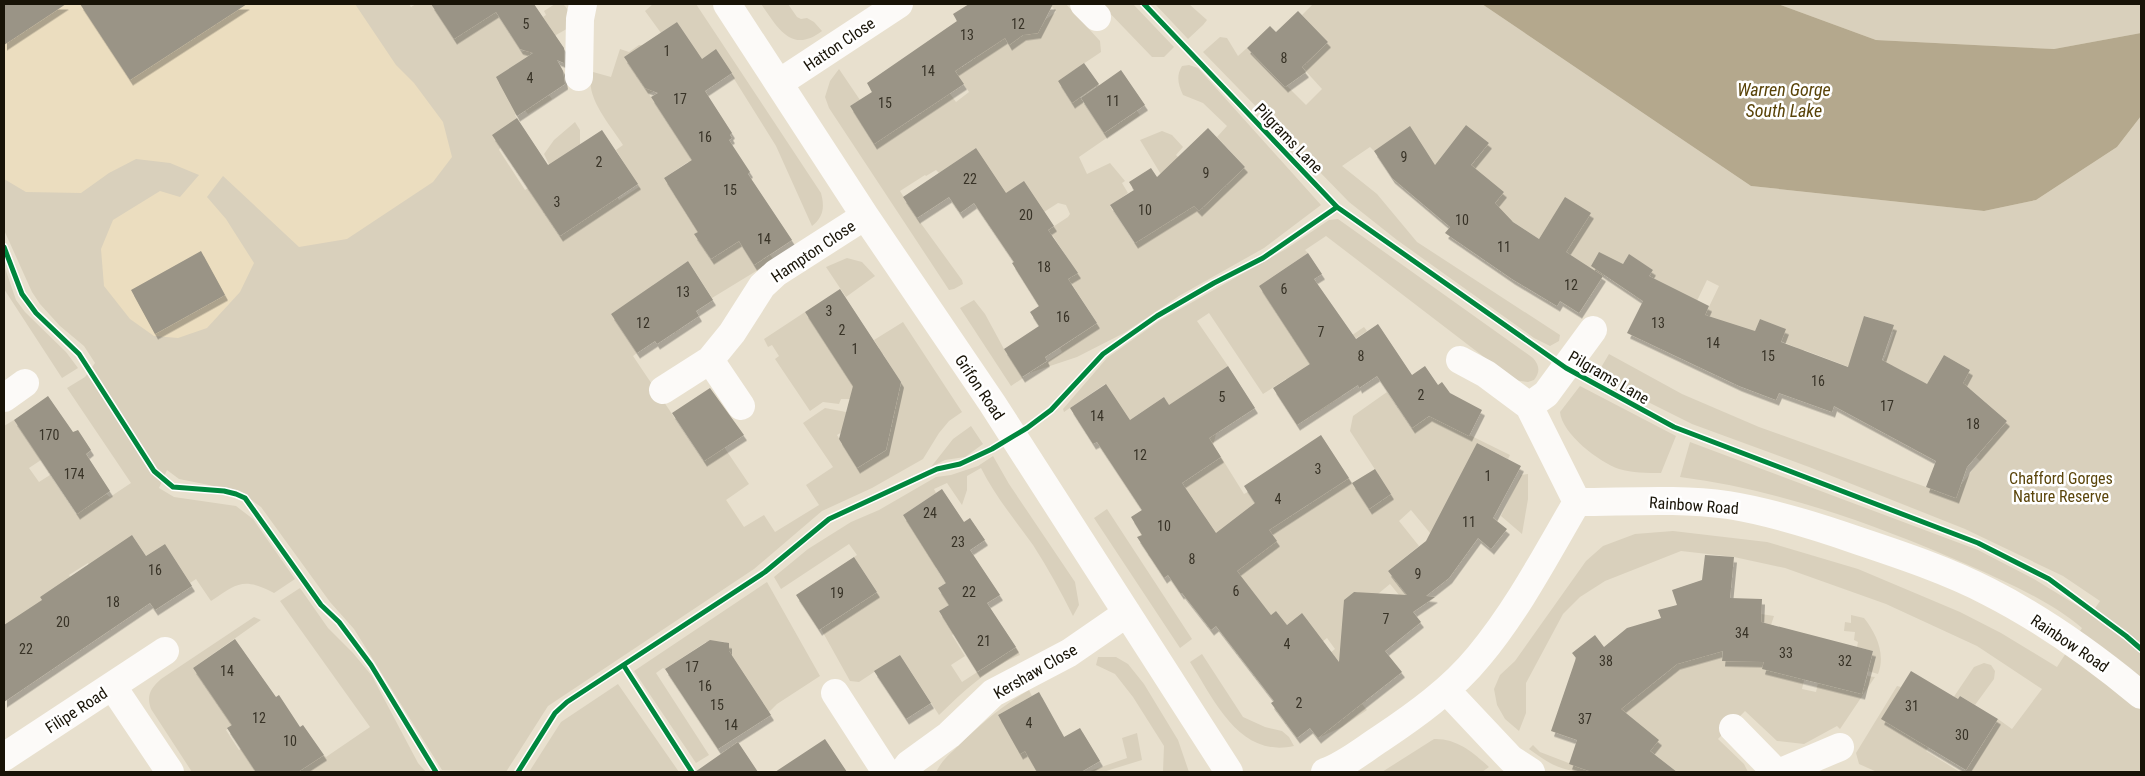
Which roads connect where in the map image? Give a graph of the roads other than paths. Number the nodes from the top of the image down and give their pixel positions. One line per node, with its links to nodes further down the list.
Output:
1 (583, 4): 4 (street)
2 (726, 4): 5 (street, Grifon Road)
3 (898, 4): 5 (street, Hatton Close)
4 (579, 77)
5 (779, 83): 6 (street, Grifon Road)
6 (865, 216): 8 (street, Hampton Close); 14 (street, Grifon Road)
7 (1593, 330): 12 (street)
8 (710, 360): 10 (street, Hampton Close); 11 (street)
9 (1460, 360): 12 (street)
10 (663, 390)
11 (741, 406)
12 (1529, 406): 13 (street)
13 (1577, 502): 17 (street); 19 (street, Rainbow Road)
14 (1127, 613): 25 (street, Kershaw Close); 26 (street, Grifon Road)
15 (165, 652): 16 (street)
16 (113, 687): 22 (street, Filipe Road); 23 (street, Filipe Road)
17 (1446, 690): 27 (street); 28 (street)
18 (836, 693): 24 (street)
19 (2141, 696)
20 (1733, 728): 29 (street)
21 (1840, 747): 30 (street)
22 (4, 757)
23 (170, 772)
24 (886, 772)
25 (903, 772)
26 (1229, 772)
27 (1325, 772)
28 (1530, 772)
29 (1776, 772)
30 (1781, 772)

